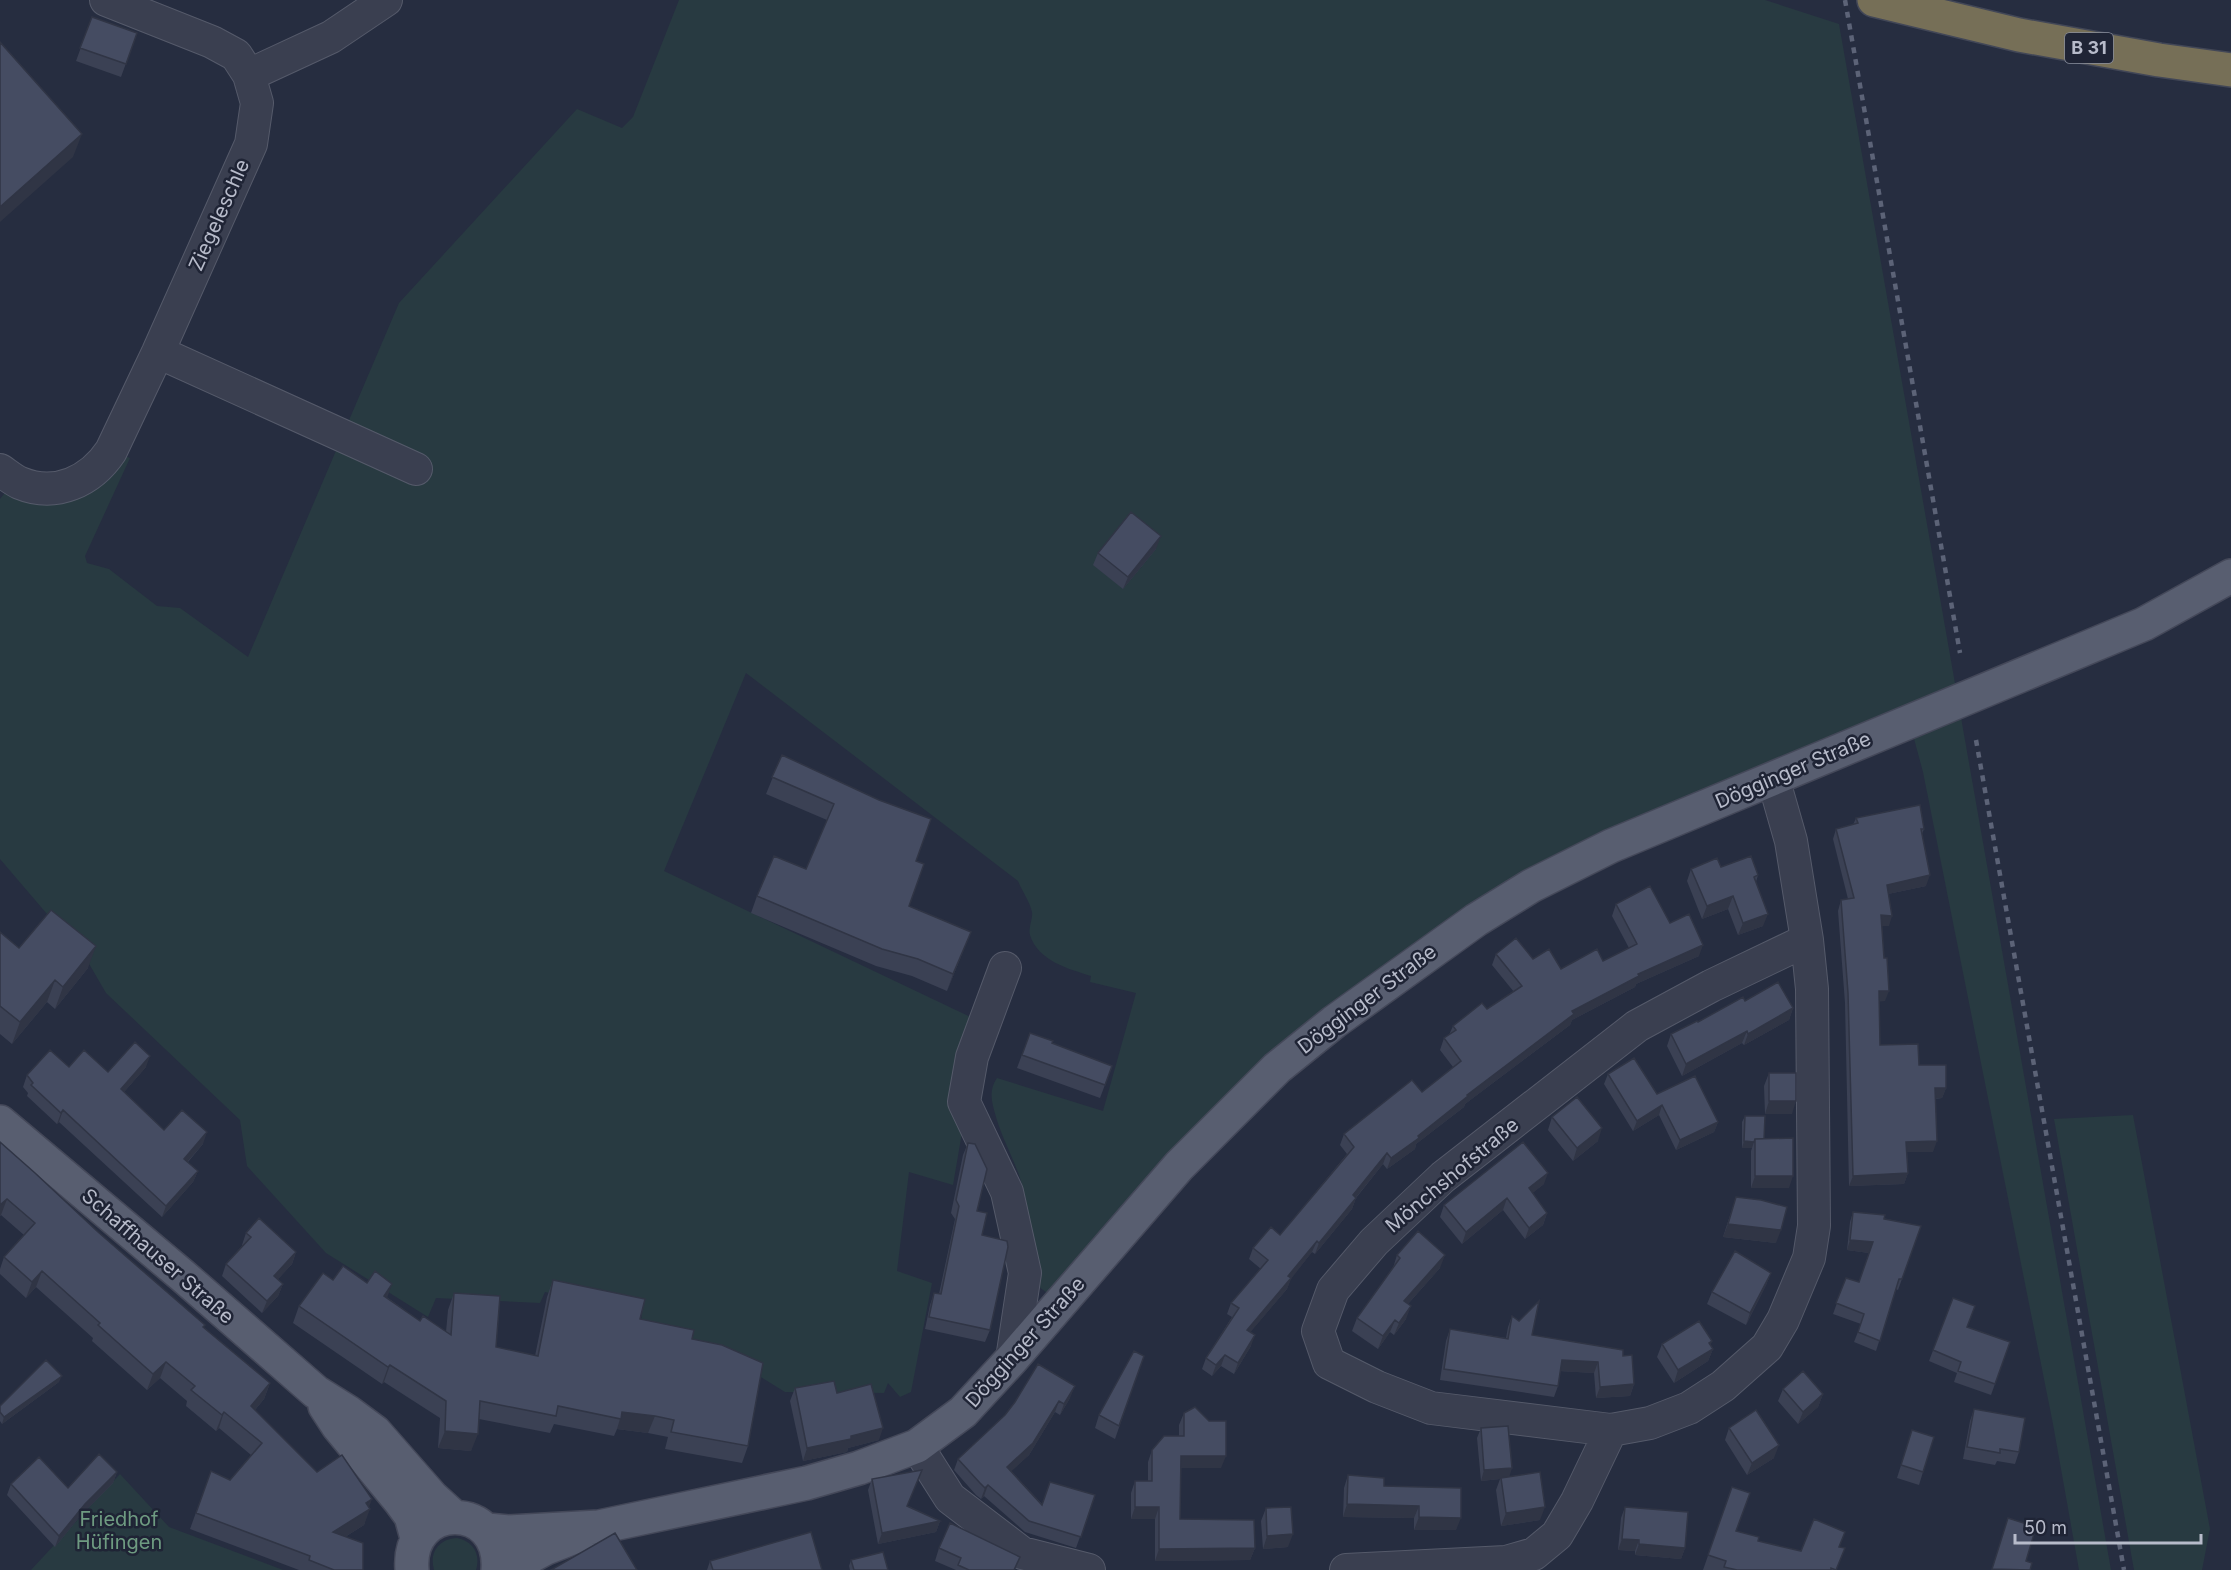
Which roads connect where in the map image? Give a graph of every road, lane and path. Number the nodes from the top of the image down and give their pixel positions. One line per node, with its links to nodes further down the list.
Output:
1 (106, 0): 5 (street, Ziegeleschle)
2 (386, 0): 5 (street)
3 (1875, 0): 4 (highway, B 31)
4 (2231, 70)
5 (249, 75): 6 (street, Ziegeleschle)
6 (158, 352): 7 (street); 8 (street, Ziegeleschle)
7 (416, 468)
8 (0, 470)
9 (2231, 576): 10 (main road, Dögginger Straße)
10 (1771, 779): 11 (street, Mönchshofstraße); 14 (main road, Dögginger Straße)
11 (1807, 940): 16 (street, Mönchshofstraße); 16 (street, Mönchshofstraße)
12 (1005, 968): 14 (street)
13 (0, 1122): 15 (main road, Schaffhauser Straße)
14 (1012, 1359): 17 (main road, Dögginger Straße)
15 (316, 1392): 18 (main road, Schaffhauser Straße); 21 (main road, Schaffhauser Straße)
16 (1611, 1430): 26 (street)
17 (917, 1446): 19 (main road, Dögginger Straße); 25 (street)
18 (454, 1517): 20 (main road); 21 (main road)
19 (598, 1527): 20 (main road, Dögginger Straße); 24 (main road, Dögginger Straße)
20 (487, 1530): 23 (main road)
21 (417, 1538): 22 (main road)
22 (412, 1570)
23 (498, 1570)
24 (505, 1570)
25 (1089, 1570)
26 (1346, 1570)

